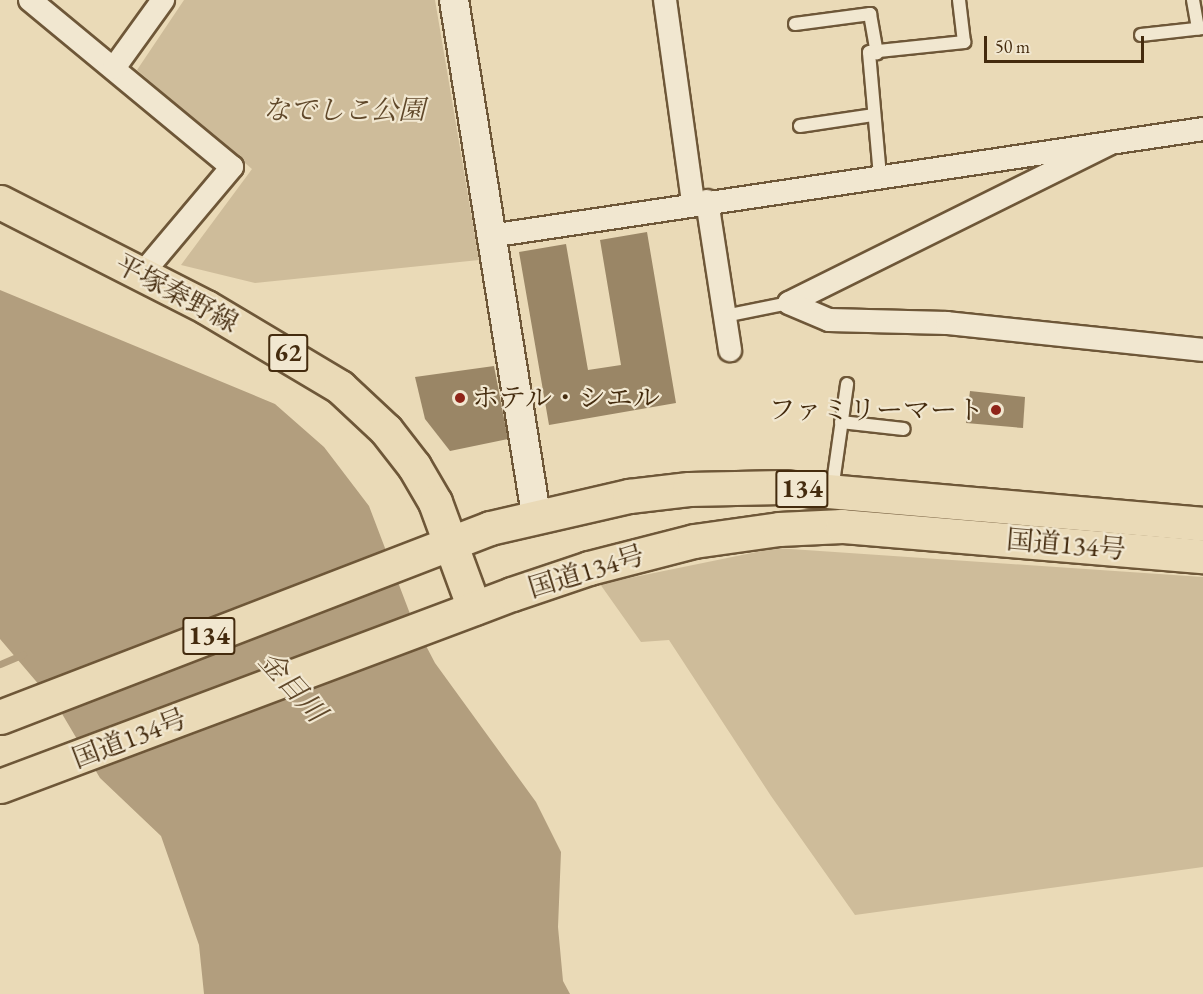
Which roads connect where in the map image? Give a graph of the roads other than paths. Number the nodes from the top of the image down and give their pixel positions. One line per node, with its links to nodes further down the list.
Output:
1 (30, 0): 11 (street)
2 (163, 0): 11 (street)
3 (454, 0): 19 (street)
4 (665, 0): 18 (street)
5 (959, 0): 10 (lane)
6 (1193, 0): 8 (lane)
7 (795, 24): 10 (lane)
8 (1200, 28): 9 (lane)
9 (1141, 35)
10 (877, 52): 12 (lane)
11 (114, 68): 20 (street)
12 (874, 115): 13 (lane); 16 (lane)
13 (801, 126)
14 (1203, 129): 15 (street)
15 (1109, 144): 16 (street); 21 (street)
16 (880, 176): 18 (street)
17 (0, 202): 20 (main road, 平塚秦野線 / 62)
18 (700, 202): 19 (street); 22 (street)
19 (490, 236): 29 (street)
20 (142, 274): 31 (main road, 平塚秦野線 / 62)
21 (789, 303): 22 (lane); 24 (street)
22 (724, 316): 23 (street)
23 (730, 350)
24 (1203, 350)
25 (847, 384): 26 (lane)
26 (841, 422): 27 (lane); 28 (lane)
27 (904, 429)
28 (831, 491): 29 (main road, 国道134号 / 134); 30 (main road, 国道134号 / 134)
29 (536, 515): 31 (main road, 国道134号 / 134)
30 (1203, 524)
31 (450, 543): 33 (main road, 平塚秦野線 / 62); 34 (main road, 国道134号 / 134)
32 (1203, 556): 33 (main road, 国道134号 / 134)
33 (474, 608): 35 (main road, 国道134号 / 134)
34 (4, 715)
35 (0, 786)

